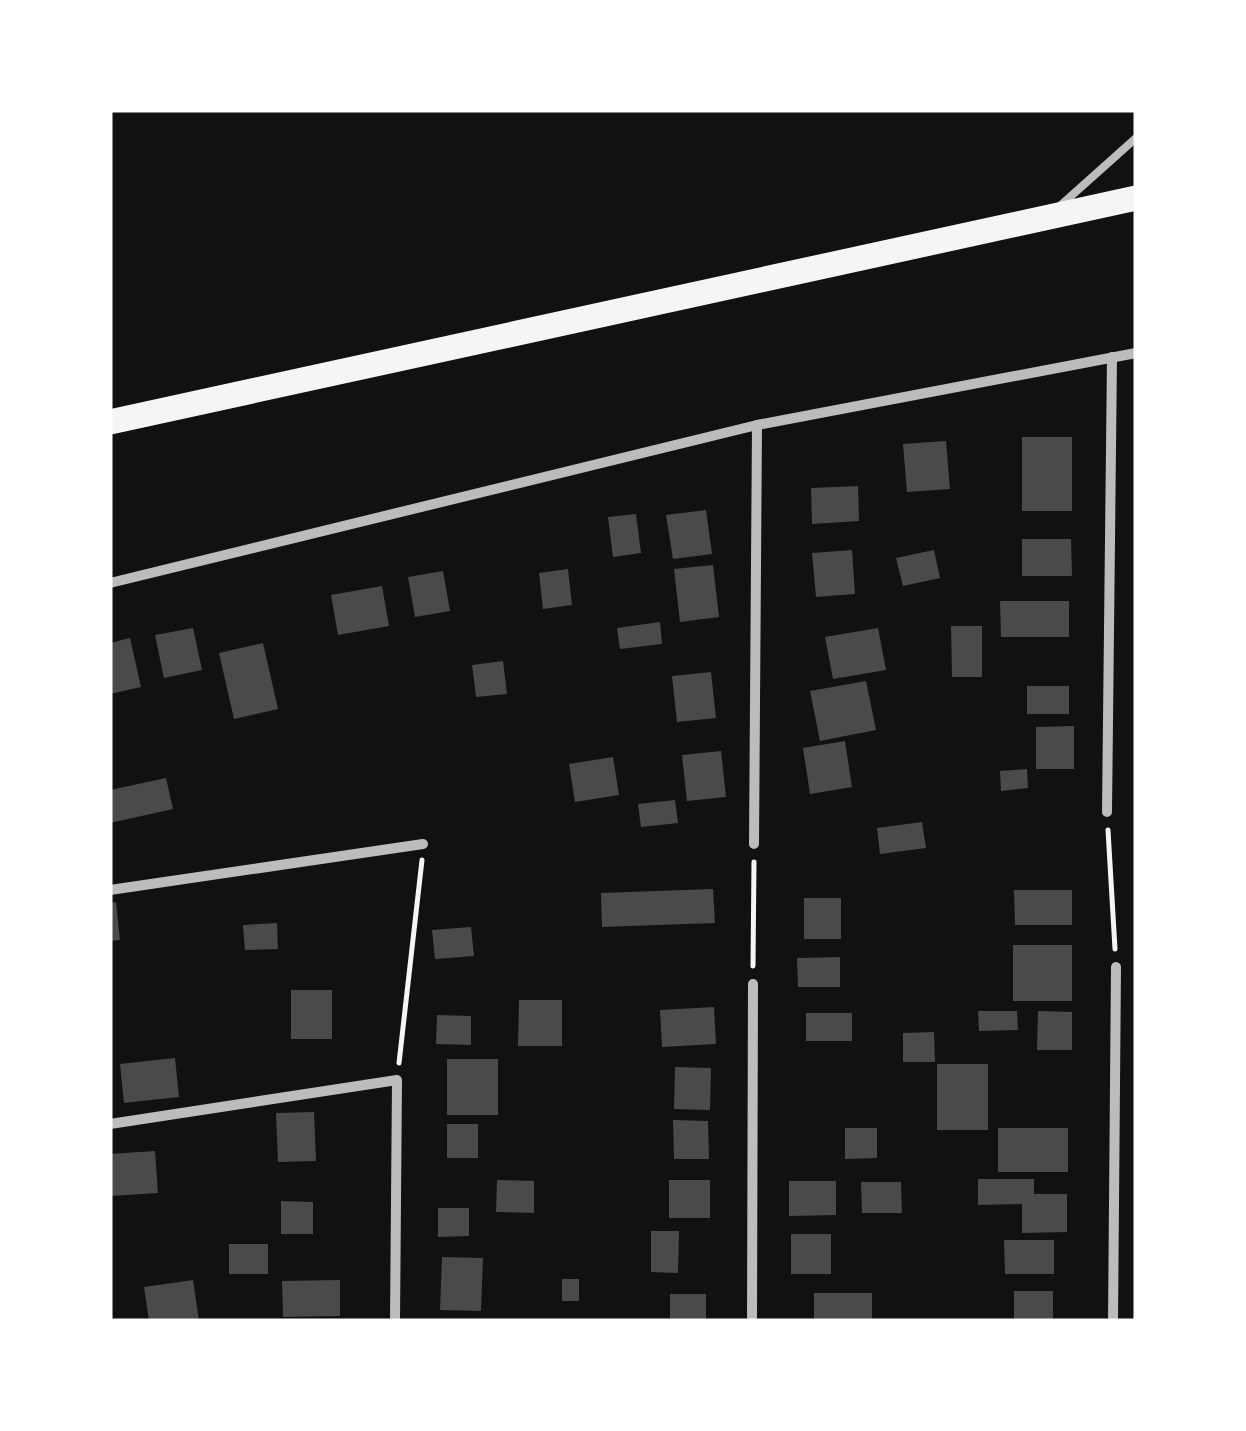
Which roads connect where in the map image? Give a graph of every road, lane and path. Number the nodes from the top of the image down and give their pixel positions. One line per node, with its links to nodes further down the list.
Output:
1 (1136, 138): 3 (lane)
2 (1136, 198): 3 (main road)
3 (1047, 218): 6 (main road)
4 (1136, 353): 5 (street)
5 (1112, 358): 7 (street); 9 (street)
6 (110, 422)
7 (757, 425): 8 (street); 11 (street)
8 (110, 583)
9 (1107, 812): 13 (path)
10 (424, 844): 12 (street); 15 (path)
11 (754, 844): 14 (path)
12 (110, 890)
13 (1116, 967): 19 (street)
14 (753, 984): 18 (street)
15 (397, 1080): 16 (street); 17 (street)
16 (110, 1124)
17 (395, 1321)
18 (752, 1321)
19 (1113, 1321)

